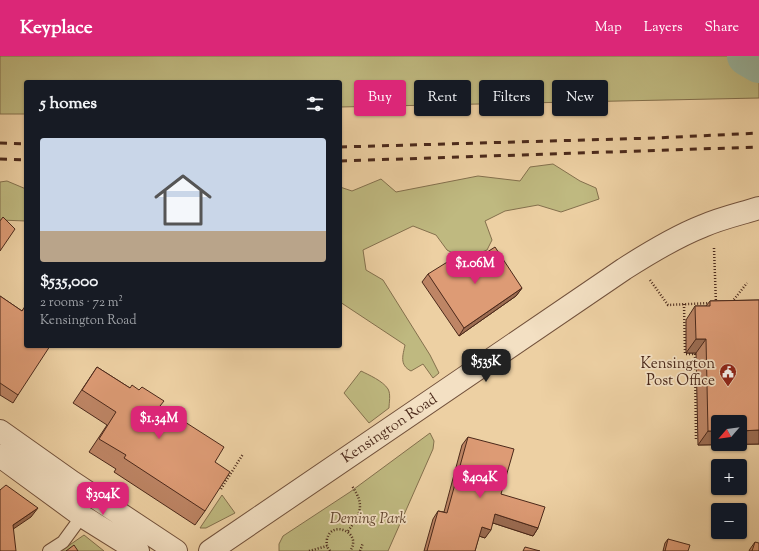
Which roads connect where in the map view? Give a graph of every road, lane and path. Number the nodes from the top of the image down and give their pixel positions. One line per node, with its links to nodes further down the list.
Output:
1 (759, 208): 24 (street, Kensington Road)
2 (714, 248): 5 (path)
3 (650, 280): 8 (path)
4 (747, 282): 7 (path)
5 (716, 302): 6 (path); 8 (path); 9 (path)
6 (722, 302)
7 (728, 302)
8 (684, 304): 10 (path)
9 (717, 308)
10 (696, 441)
11 (2, 444): 15 (street); 16 (street)
12 (243, 454): 14 (path)
13 (352, 486): 17 (path)
14 (221, 489)
15 (94, 497): 16 (street); 23 (street)
16 (82, 516): 21 (lane); 22 (street)
17 (348, 531): 19 (path); 27 (path)
18 (363, 543): 28 (path)
19 (327, 546): 20 (path); 26 (path)
20 (318, 550): 25 (path)
21 (49, 551)
22 (138, 551)
23 (176, 551)
24 (210, 551)
25 (309, 551)
26 (330, 551)
27 (350, 551)
28 (360, 551)

